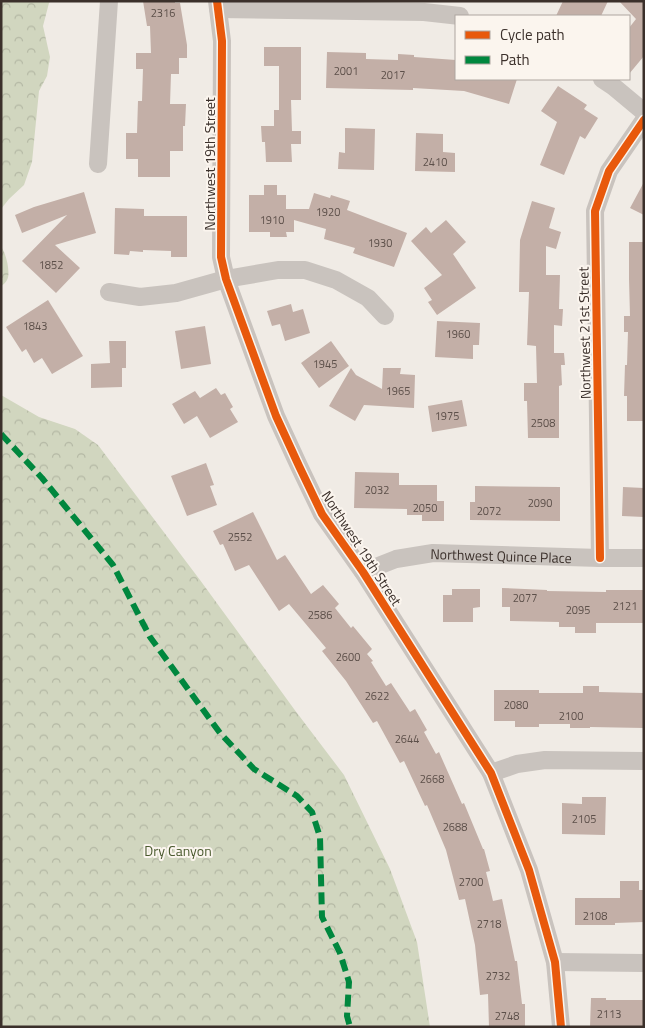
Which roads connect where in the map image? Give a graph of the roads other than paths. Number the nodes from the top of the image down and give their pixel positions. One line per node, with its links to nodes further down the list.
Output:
1 (109, 1): 7 (street)
2 (218, 5): 3 (street); 8 (street, Northwest 19th Street)
3 (455, 15)
4 (604, 80): 5 (street)
5 (644, 112)
6 (644, 120): 11 (street, Northwest 21st Street)
7 (98, 164)
8 (226, 279): 9 (street); 10 (street); 13 (street, Northwest 19th Street)
9 (109, 292)
10 (385, 316)
11 (600, 558): 12 (street, Northwest Quince Place); 13 (street, Northwest Quince Place)
12 (644, 558)
13 (363, 572): 15 (street, Northwest 19th Street)
14 (644, 761): 15 (street)
15 (491, 773): 16 (street, Northwest 19th Street)
16 (555, 962): 17 (street); 18 (street, Northwest 19th Street)
17 (644, 962)
18 (561, 1027)

